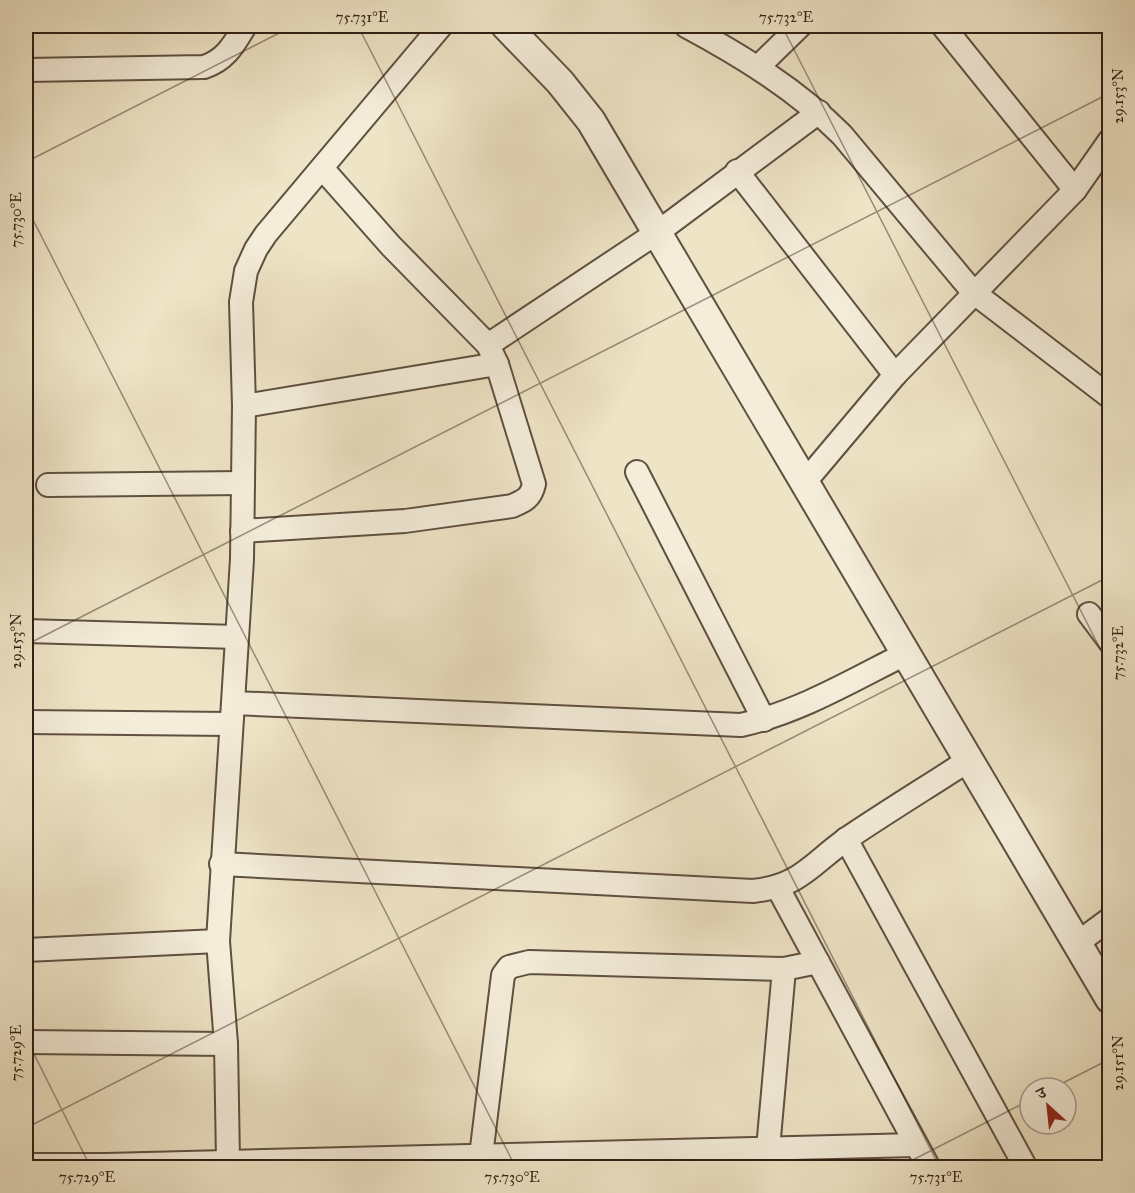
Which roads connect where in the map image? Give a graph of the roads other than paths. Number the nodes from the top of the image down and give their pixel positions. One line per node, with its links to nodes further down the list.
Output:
1 (245, 26): 8 (street)
2 (441, 26): 11 (street)
3 (506, 26): 14 (street)
4 (687, 26): 7 (street)
5 (800, 26): 7 (street)
6 (943, 26): 13 (street)
7 (758, 67): 9 (street)
8 (26, 70)
9 (819, 112): 12 (street); 15 (street)
10 (1110, 140): 13 (street)
11 (322, 168): 16 (street); 19 (street)
12 (737, 171): 14 (street); 17 (street)
13 (1075, 190): 15 (street)
14 (658, 232): 16 (street); 22 (street)
15 (973, 292): 17 (street); 18 (street)
16 (493, 355): 19 (street); 24 (street)
17 (895, 375): 22 (street)
18 (1110, 397)
19 (244, 406): 21 (street)
20 (637, 472): 31 (street)
21 (243, 483): 23 (street); 24 (street)
22 (804, 483): 29 (street)
23 (48, 485)
24 (242, 531): 27 (street)
25 (1089, 614): 28 (street)
26 (26, 631): 27 (street)
27 (237, 638): 30 (street)
28 (1110, 642)
29 (907, 652): 31 (street); 33 (street)
30 (233, 713): 31 (street); 32 (street); 35 (street)
31 (764, 720)
32 (26, 722)
33 (969, 760): 34 (street); 39 (street)
34 (846, 839): 36 (street); 53 (street)
35 (221, 864): 36 (street); 38 (street)
36 (778, 888): 41 (street)
37 (1110, 919): 39 (street)
38 (218, 941): 40 (street); 45 (street)
39 (1076, 944): 43 (street)
40 (26, 950)
41 (818, 962): 42 (street); 46 (street)
42 (784, 969): 47 (street); 48 (street)
43 (1110, 999)
44 (26, 1042): 45 (street)
45 (226, 1044): 50 (street)
46 (916, 1145): 49 (street); 52 (street)
47 (768, 1149): 48 (street); 49 (street)
48 (481, 1156): 50 (street)
49 (846, 1157)
50 (228, 1161): 51 (street)
51 (26, 1164)
52 (929, 1167)
53 (1026, 1167)

